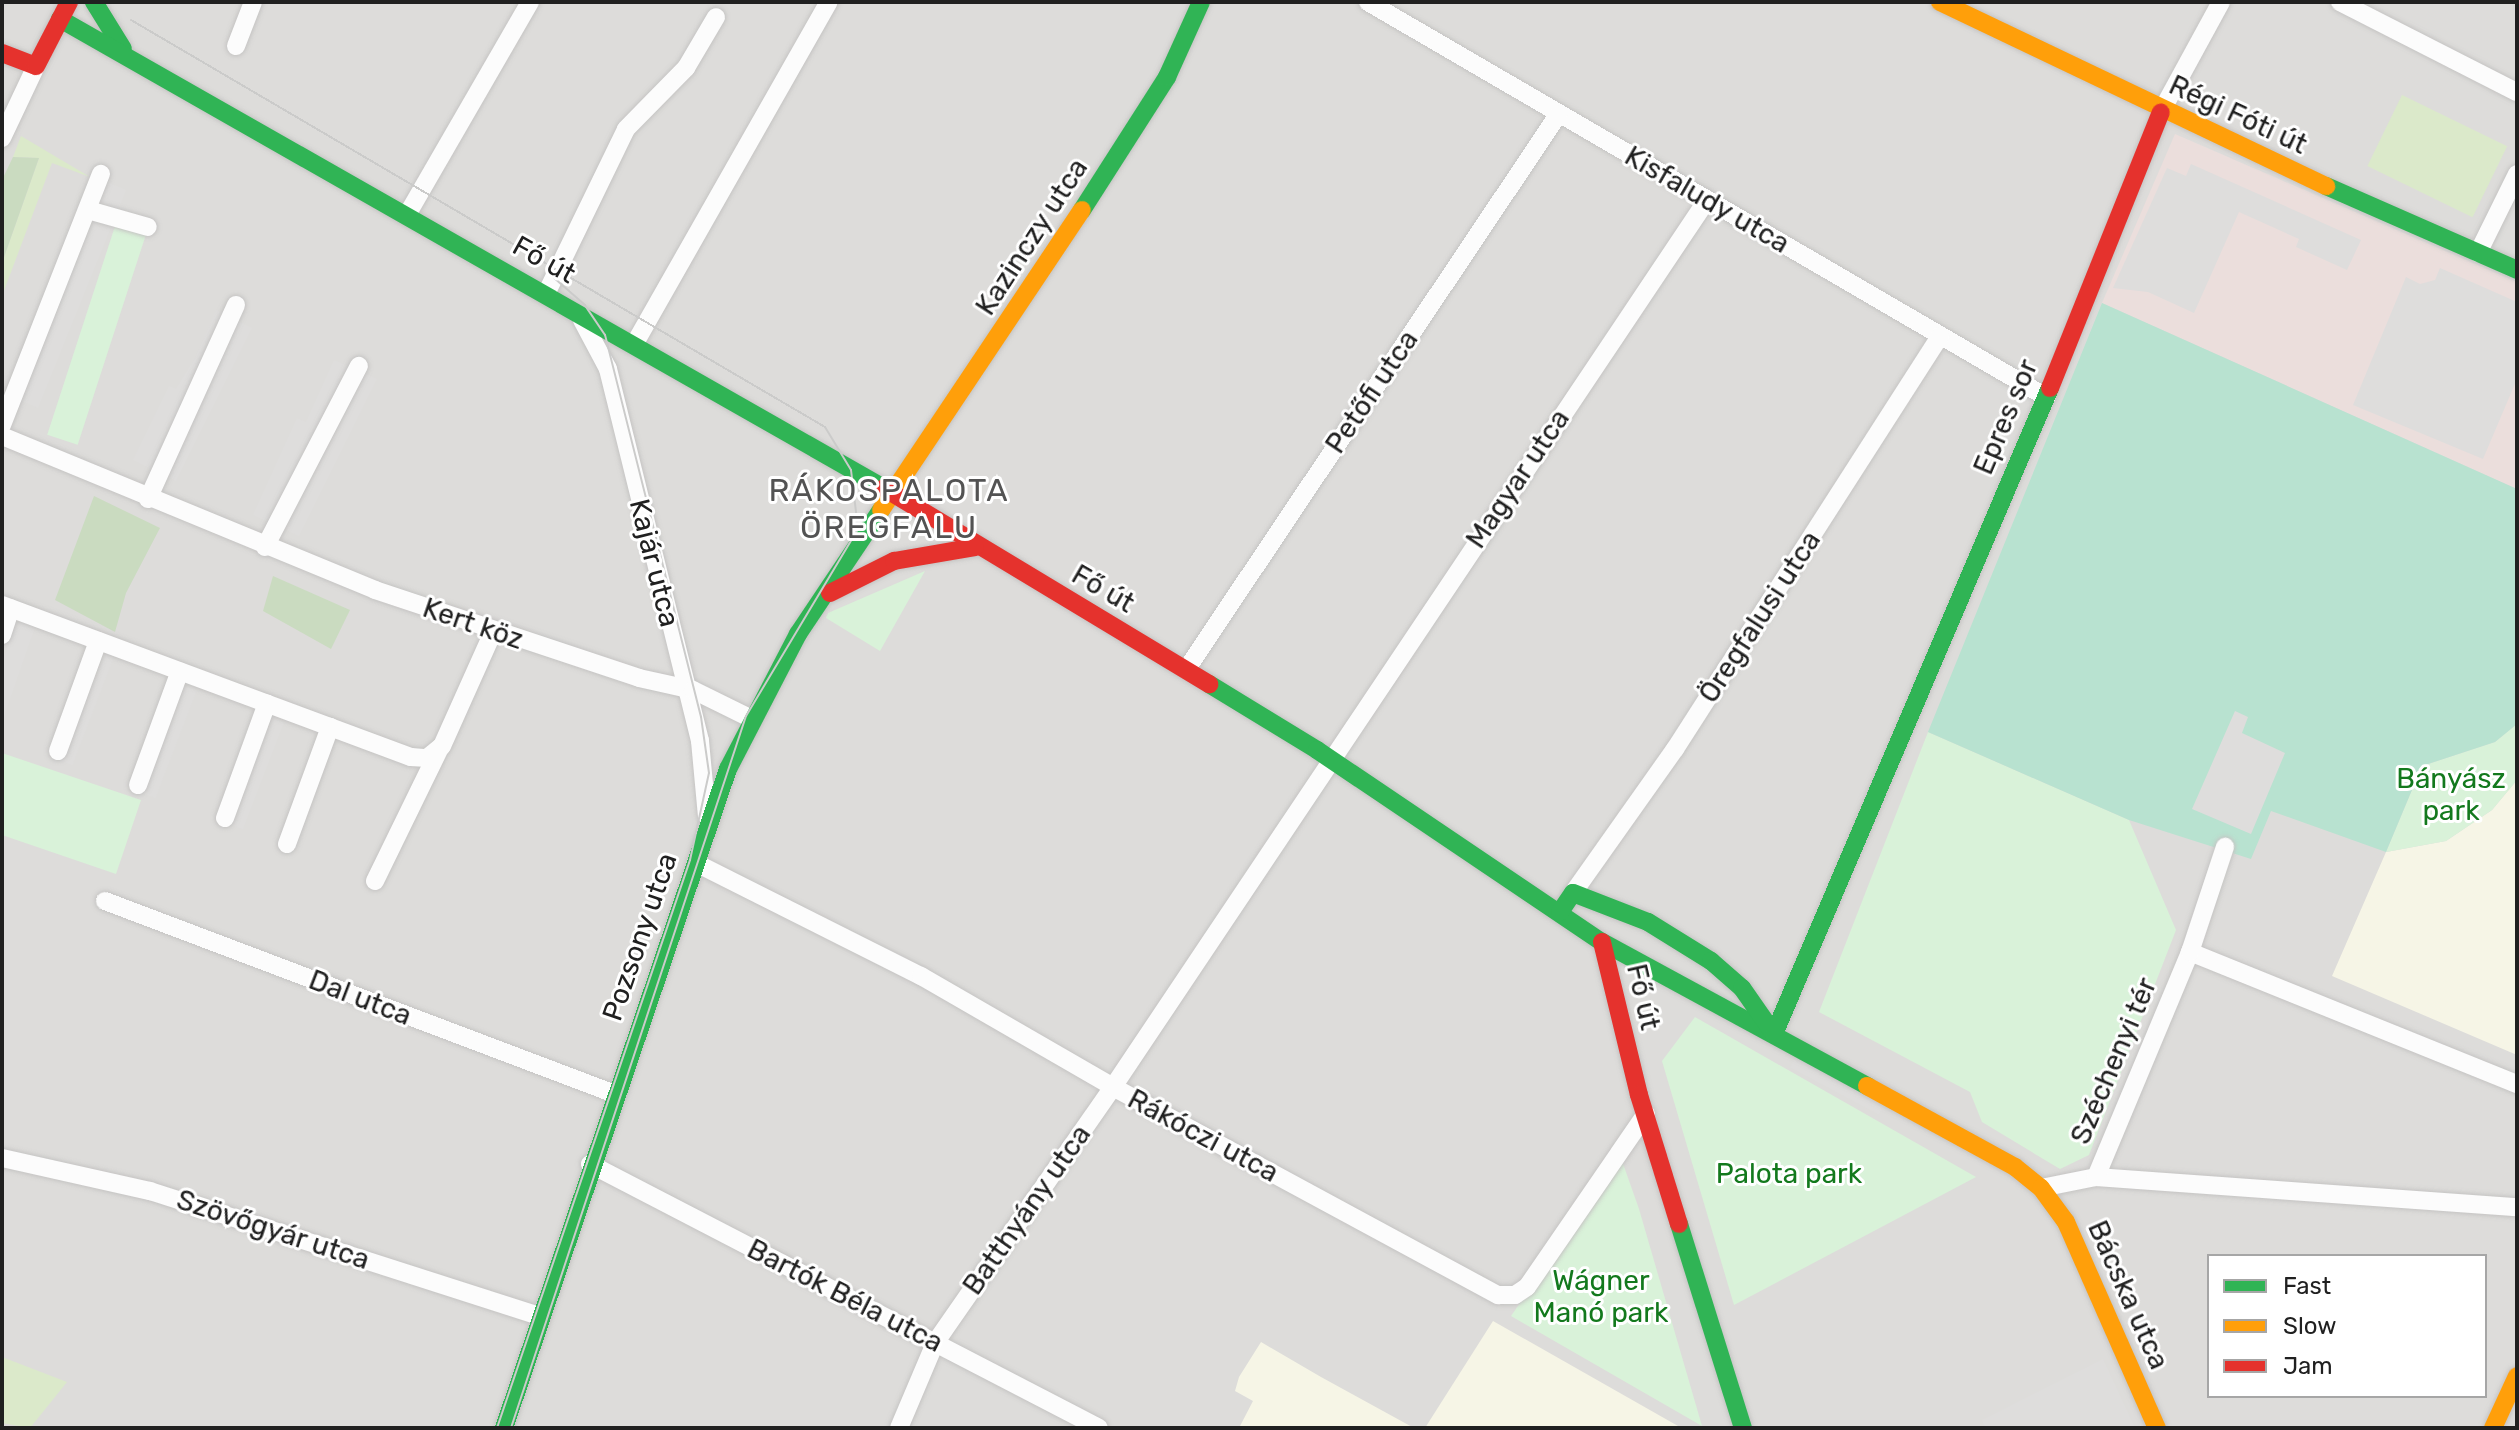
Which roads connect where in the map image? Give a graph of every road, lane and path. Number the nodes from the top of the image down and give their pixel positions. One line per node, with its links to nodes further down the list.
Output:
1 (94, 2): 13 (street, Fő út)
2 (253, 2): 12 (street)
3 (530, 2): 24 (street)
4 (829, 2): 32 (street)
5 (1201, 2): 37 (street, Kazinczy utca)
6 (1368, 2): 18 (street, Kisfaludy utca)
7 (1940, 2): 17 (street, Régi Fóti út)
8 (2221, 2): 17 (street)
9 (2340, 2): 16 (street)
10 (64, 10): 13 (street, Fő út); 15 (street)
11 (716, 17): 28 (street)
12 (236, 46)
13 (125, 52): 24 (street, Fő út)
14 (2, 53): 15 (street)
15 (36, 66): 19 (street)
16 (2517, 92)
17 (2161, 112): 26 (street, Régi Fóti út); 34 (street, Epres sor)
18 (1558, 115): 22 (street, Kisfaludy utca); 46 (street, Petőfi utca)
19 (2, 138)
20 (101, 174): 23 (street)
21 (2517, 174): 26 (street)
22 (1707, 200): 31 (street, Kisfaludy utca); 54 (street, Magyar utca)
23 (88, 210): 25 (street); 35 (street)
24 (407, 215): 28 (street, Fő út)
25 (148, 227)
26 (2478, 253): 27 (street, Régi Fóti út)
27 (2517, 270)
28 (546, 294): 30 (street, Fő út)
29 (236, 305): 38 (street)
30 (570, 306): 32 (street, Fő út); 48 (street, Kajár utca)
31 (1940, 336): 34 (street, Kisfaludy utca); 62 (street, Öregfalusi utca)
32 (635, 343): 37 (street, Fő út)
33 (359, 366): 39 (street)
34 (2046, 397): 67 (street, Epres sor)
35 (2, 425)
36 (2, 436): 38 (street, Kert köz)
37 (894, 494): 40 (street, Fő út); 41 (street, Pozsony utca)
38 (148, 499): 39 (street, Kert köz)
39 (265, 547): 43 (street, Kert köz)
40 (975, 547): 41 (street); 46 (street, Fő út)
41 (823, 597): 50 (street, Pozsony utca)
42 (7, 607): 44 (street); 45 (street)
43 (493, 632): 48 (street, Kert köz); 52 (street)
44 (2, 635)
45 (98, 641): 47 (street); 53 (street)
46 (1186, 670): 54 (street, Fő út)
47 (180, 671): 49 (street); 55 (street)
48 (685, 689): 50 (street, Kert köz); 57 (street, Kajár utca)
49 (267, 703): 51 (street); 56 (street)
50 (750, 718): 57 (street, Pozsony utca)
51 (330, 727): 52 (street); 58 (street)
52 (442, 746): 61 (street)
53 (58, 751)
54 (1329, 758): 64 (street, Fő út); 69 (street, Batthyány utca)
55 (138, 785)
56 (225, 818)
57 (707, 830): 60 (street, Pozsony utca)
58 (287, 844)
59 (2225, 847): 66 (street, Széchenyi tér)
60 (696, 863): 69 (street, Rákóczi utca); 70 (street, Pozsony utca)
61 (375, 881)
62 (1573, 893): 64 (street); 67 (street)
63 (105, 901): 70 (street, Dal utca)
64 (1560, 912): 65 (street, Fő út)
65 (1602, 942): 67 (street); 71 (street, Fő út)
66 (2190, 952): 68 (street); 74 (street, Széchenyi tér)
67 (1774, 1034): 75 (street)
68 (2517, 1084)
69 (1113, 1087): 71 (street, Rákóczi utca); 78 (street, Batthyány utca)
70 (615, 1094): 73 (street, Pozsony utca)
71 (1646, 1114): 83 (street, Fő út)
72 (2, 1158): 77 (street, Szövőgyár utca)
73 (590, 1164): 77 (street, Pozsony utca); 78 (street, Bartók Béla utca)
74 (2096, 1177): 75 (street, Széchenyi tér); 76 (street)
75 (2041, 1188): 84 (street, Bácska utca)
76 (2517, 1207)
77 (540, 1316): 80 (street, Pozsony utca)
78 (935, 1343): 81 (street, Batthyány utca); 82 (street, Bartók Béla utca)
79 (2517, 1376): 85 (street)
80 (504, 1428)
81 (899, 1428)
82 (1099, 1428)
83 (1743, 1428)
84 (2157, 1428)
85 (2493, 1428)

